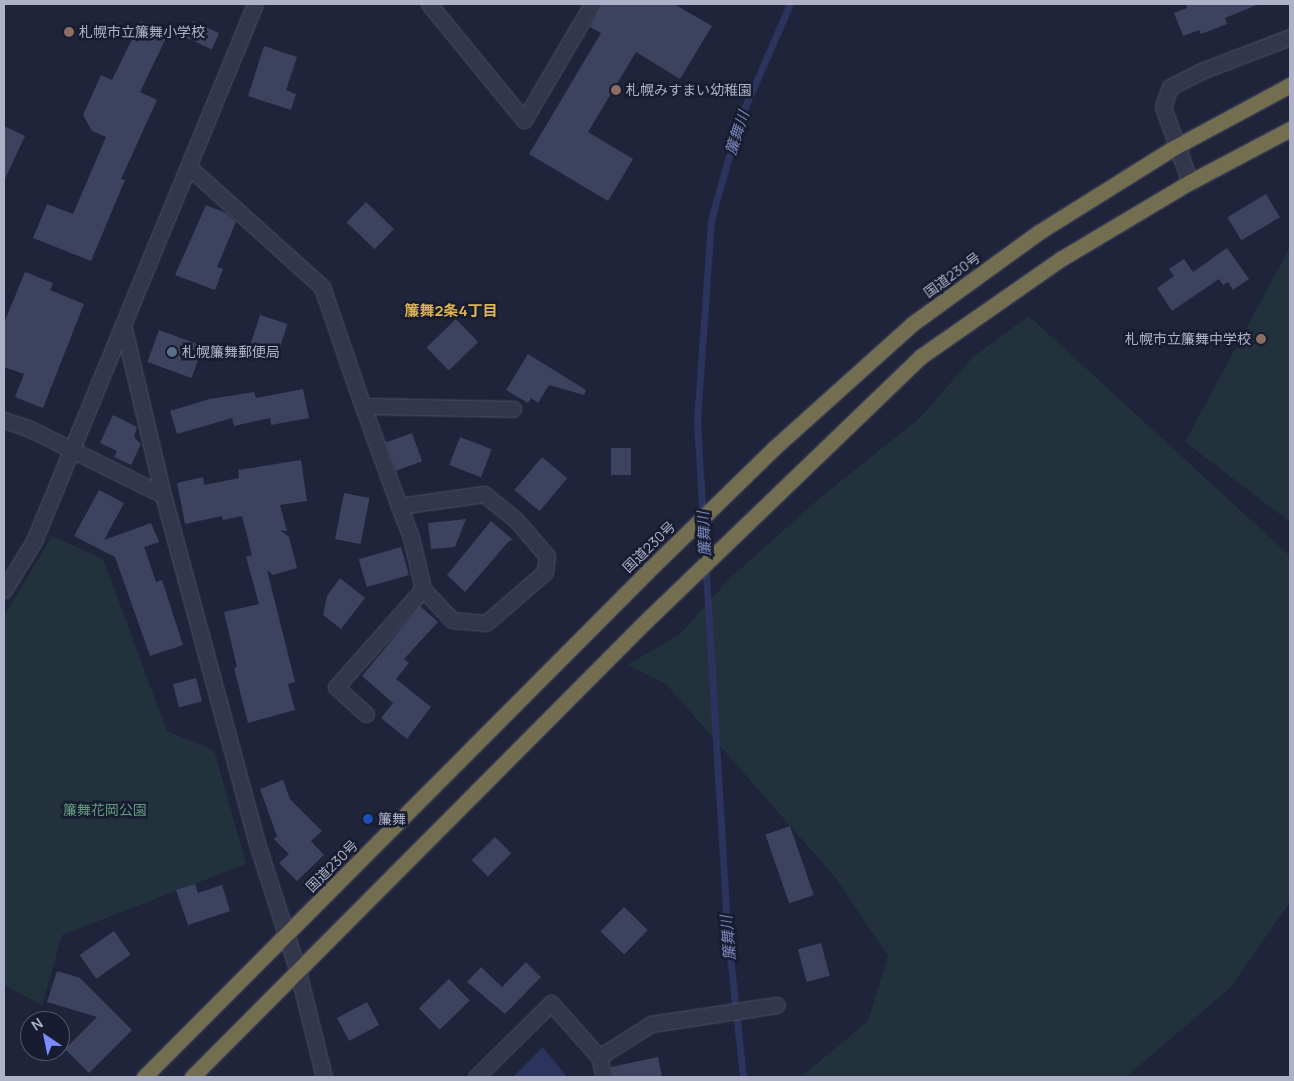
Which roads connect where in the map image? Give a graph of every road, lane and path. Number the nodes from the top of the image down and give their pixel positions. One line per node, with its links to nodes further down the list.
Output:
1 (255, 4): 8 (street)
2 (429, 4): 3 (street)
3 (592, 4)
4 (1290, 37): 7 (street)
5 (1290, 85): 7 (highway, 国道230号)
6 (1290, 129): 9 (highway)
7 (1175, 147): 9 (street); 20 (highway, 国道230号)
8 (190, 168): 10 (street); 11 (street)
9 (1190, 182): 21 (highway)
10 (124, 329): 14 (street); 15 (street)
11 (363, 406): 12 (street); 16 (street)
12 (512, 409)
13 (4, 420): 14 (street)
14 (73, 449): 15 (street); 18 (street)
15 (163, 495): 20 (street)
16 (399, 506): 17 (street); 17 (street)
17 (423, 589): 19 (street)
18 (4, 590)
19 (366, 714)
20 (287, 935): 21 (street); 24 (highway, 国道230号)
21 (298, 972): 25 (highway); 26 (street)
22 (777, 1004): 23 (street)
23 (599, 1057): 27 (street); 28 (street)
24 (144, 1077)
25 (192, 1077)
26 (324, 1077)
27 (476, 1077)
28 (604, 1077)

